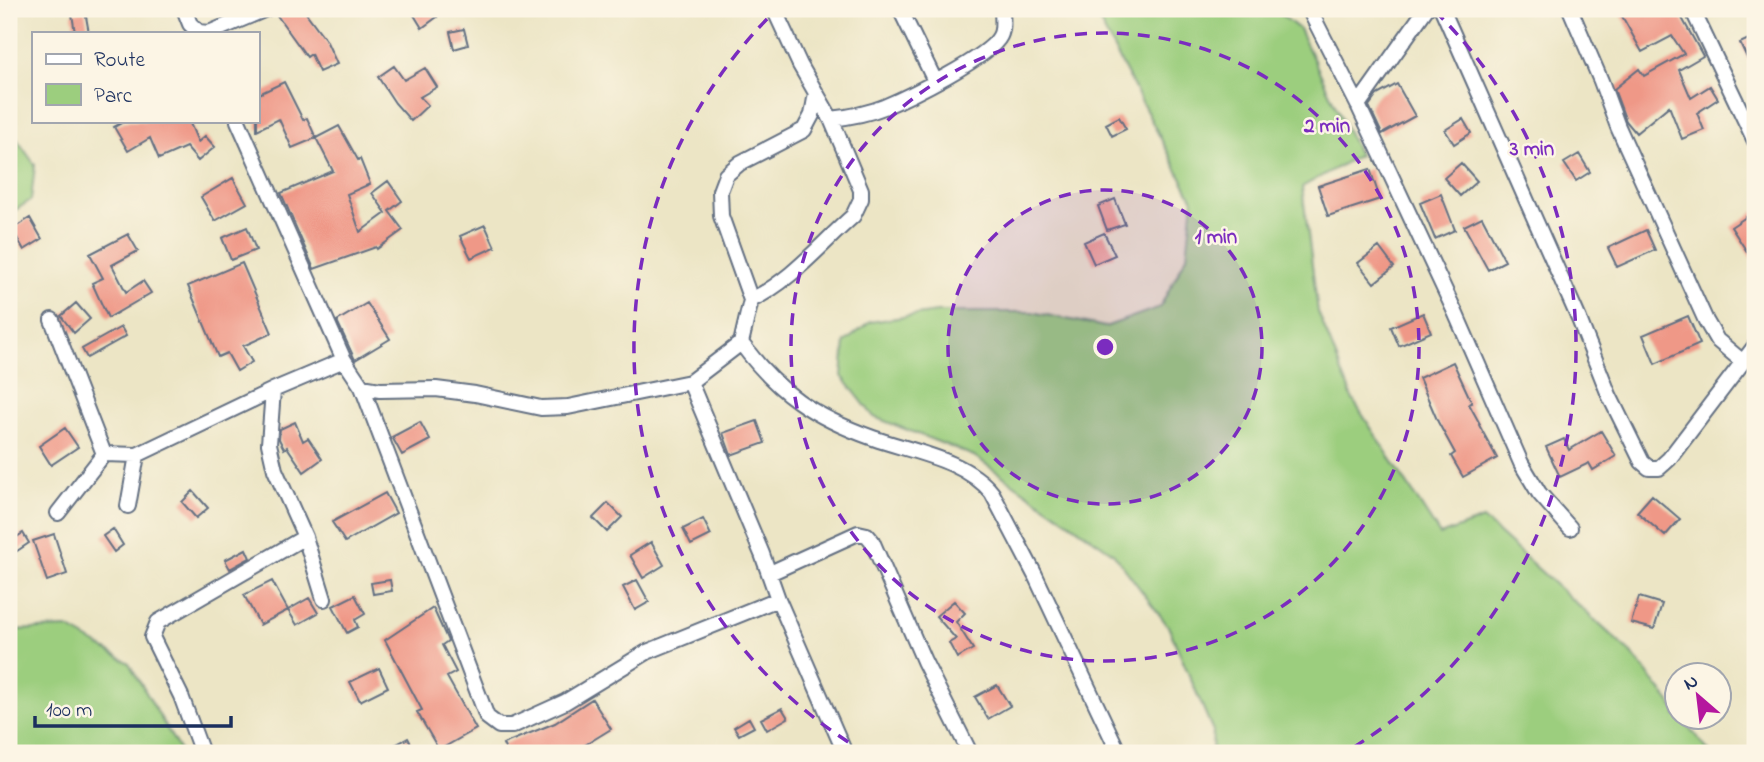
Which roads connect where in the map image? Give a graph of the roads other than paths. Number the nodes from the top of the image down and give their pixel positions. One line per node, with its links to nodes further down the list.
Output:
1 (184, 9): 11 (street)
2 (266, 9): 12 (street)
3 (774, 9): 14 (street)
4 (900, 9): 13 (street)
5 (1002, 9): 13 (street)
6 (1309, 9): 15 (street)
7 (1426, 9): 15 (street)
8 (1442, 9): 24 (street)
9 (1570, 9): 24 (street)
10 (1692, 9): 18 (street)
11 (199, 32)
12 (211, 32)
13 (935, 81): 16 (street)
14 (816, 93): 16 (street); 19 (street)
15 (1358, 106): 32 (street)
16 (831, 119): 19 (street)
17 (238, 122): 23 (street)
18 (1755, 141)
19 (751, 300): 21 (street)
20 (52, 320): 28 (street)
21 (741, 343): 25 (street); 40 (street)
22 (1755, 346): 24 (street)
23 (344, 360): 26 (street); 27 (street)
24 (1743, 362)
25 (690, 382): 26 (street); 34 (street)
26 (362, 387): 36 (street)
27 (274, 390): 29 (street); 33 (street)
28 (104, 454): 29 (street); 31 (street)
29 (137, 455): 30 (street)
30 (128, 506)
31 (58, 513)
32 (1570, 528)
33 (305, 537): 35 (street); 37 (street)
34 (770, 573): 36 (street); 39 (street)
35 (324, 599)
36 (778, 599): 38 (street)
37 (202, 753)
38 (845, 753)
39 (970, 753)
40 (1119, 753)

